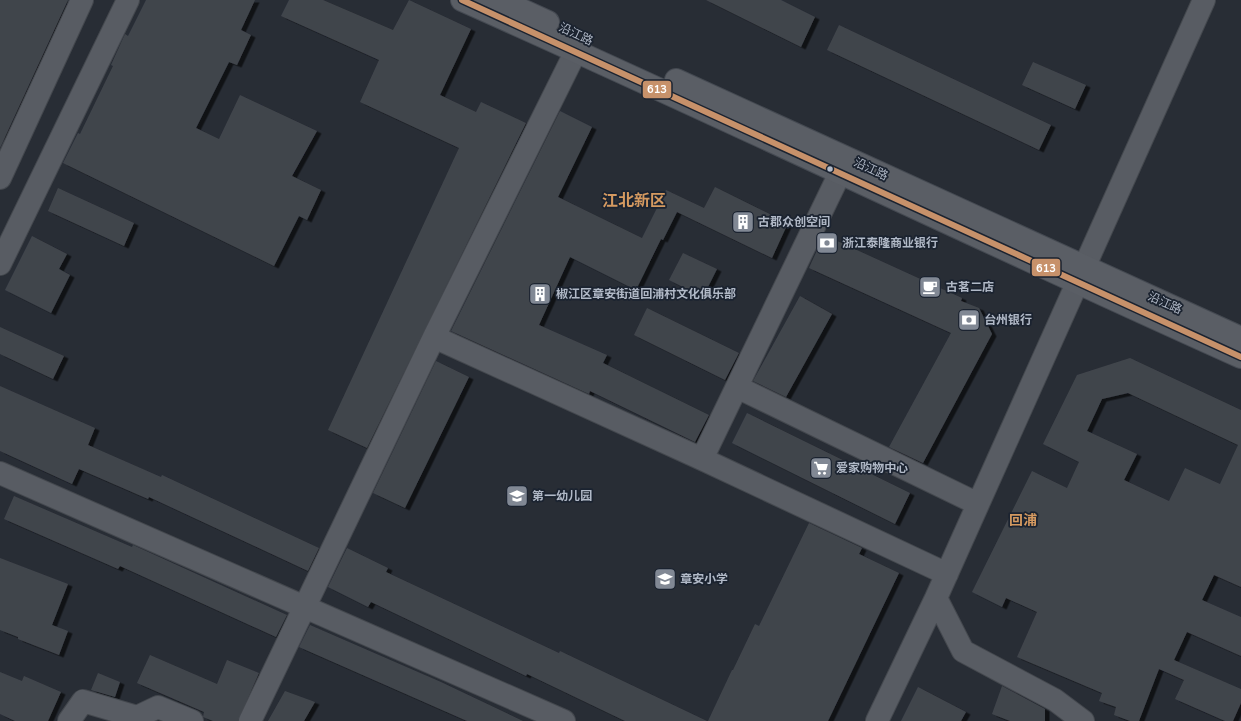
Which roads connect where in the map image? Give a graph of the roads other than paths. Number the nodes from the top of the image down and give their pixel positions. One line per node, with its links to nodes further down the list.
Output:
1 (82, 0): 8 (street)
2 (128, 0): 9 (street)
3 (462, 0): 6 (main road, 沿江路)
4 (500, 0): 10 (main road, 沿江路)
5 (1204, 0): 10 (street)
6 (576, 51): 7 (main road, 沿江路); 11 (street)
7 (840, 173): 10 (main road, 沿江路); 14 (street)
8 (0, 178)
9 (0, 264)
10 (1081, 275): 12 (main road, 沿江路); 13 (main road, 沿江路); 17 (street)
11 (434, 337): 15 (street); 20 (street)
12 (1241, 338)
13 (1241, 357)
14 (737, 387): 15 (street); 17 (street)
15 (702, 459): 18 (street)
16 (0, 473): 20 (street)
17 (978, 504): 18 (street)
18 (947, 574): 19 (street)
19 (936, 598): 25 (street); 26 (street)
20 (304, 605): 23 (street); 24 (street)
21 (69, 721): 22 (street)
22 (192, 721)
23 (250, 721)
24 (564, 721)
25 (877, 721)
26 (1083, 721)

